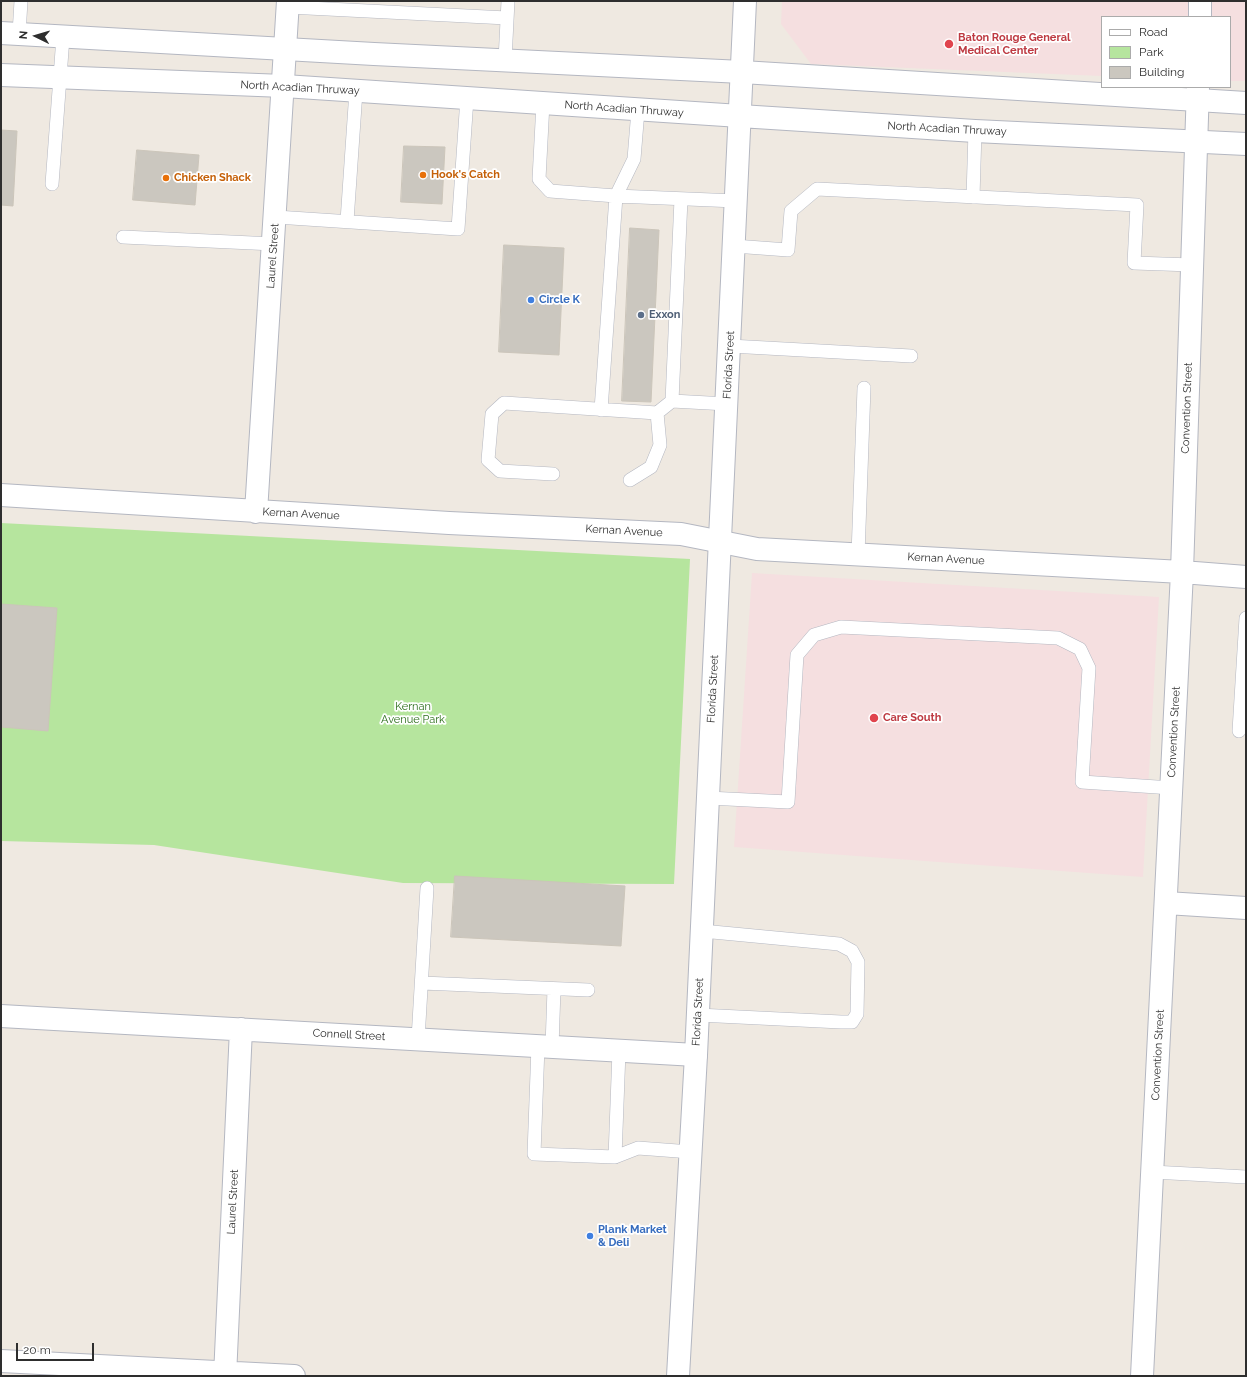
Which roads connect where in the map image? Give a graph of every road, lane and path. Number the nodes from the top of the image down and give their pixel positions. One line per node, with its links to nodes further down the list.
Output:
1 (21, 1): 8 (lane)
2 (508, 1): 7 (lane)
3 (745, 1): 12 (street, Florida Street)
4 (1200, 1): 6 (street)
5 (288, 4): 7 (lane); 10 (street, Laurel Street)
6 (1200, 16)
7 (507, 18): 11 (lane)
8 (10, 33): 9 (street)
9 (63, 37): 10 (street); 14 (lane)
10 (286, 49): 11 (street); 15 (street, Laurel Street)
11 (504, 60): 12 (street)
12 (742, 72): 17 (street); 22 (street, Florida Street)
13 (1, 75): 14 (street, North Acadian Thruway)
14 (61, 78): 15 (street, North Acadian Thruway); 26 (lane)
15 (284, 86): 16 (street, North Acadian Thruway); 31 (street, Laurel Street)
16 (356, 91): 18 (street, North Acadian Thruway); 32 (lane)
17 (1198, 93): 20 (street); 24 (street, Convention Street)
18 (467, 98): 19 (street, North Acadian Thruway); 32 (lane)
19 (543, 103): 21 (street, North Acadian Thruway); 27 (lane)
20 (1246, 103)
21 (638, 110): 22 (street, North Acadian Thruway); 27 (lane)
22 (740, 116): 23 (street, North Acadian Thruway); 30 (street, Florida Street)
23 (975, 131): 24 (street, North Acadian Thruway); 28 (lane)
24 (1196, 141): 25 (street, North Acadian Thruway); 36 (street, Convention Street)
25 (1246, 144)
26 (52, 184)
27 (616, 196): 29 (lane); 42 (lane)
28 (973, 197): 35 (lane); 36 (lane)
29 (681, 199): 30 (lane); 40 (lane)
30 (736, 201): 35 (street, Florida Street)
31 (276, 217): 32 (lane); 34 (street, Laurel Street)
32 (347, 221)
33 (123, 237): 34 (lane)
34 (274, 244): 47 (street, Laurel Street)
35 (734, 246): 37 (street, Florida Street)
36 (1192, 265): 50 (street, Convention Street)
37 (730, 346): 38 (lane); 41 (street, Florida Street)
38 (912, 356)
39 (864, 388): 49 (lane)
40 (672, 401): 41 (lane); 43 (lane)
41 (727, 404): 48 (street, Florida Street)
42 (601, 410): 43 (lane); 44 (lane)
43 (657, 413): 45 (lane)
44 (553, 474)
45 (630, 480)
46 (1, 495): 47 (street, Kernan Avenue)
47 (256, 512): 48 (street, Kernan Avenue)
48 (720, 542): 49 (street, Kernan Avenue); 55 (street, Florida Street)
49 (858, 555): 50 (street, Kernan Avenue)
50 (1182, 572): 51 (street, Kernan Avenue); 54 (street, Convention Street)
51 (1246, 577)
52 (1246, 618): 53 (lane)
53 (1239, 731)
54 (1172, 788): 55 (lane); 57 (street, Convention Street)
55 (708, 798): 59 (street, Florida Street)
56 (427, 888): 60 (lane)
57 (1166, 903): 58 (street); 72 (street, Convention Street)
58 (1246, 908)
59 (702, 931): 63 (street, Florida Street); 63 (lane)
60 (422, 984): 61 (lane); 66 (lane)
61 (554, 989): 62 (lane); 67 (lane)
62 (588, 990)
63 (698, 1015): 69 (street, Florida Street)
64 (1, 1016): 65 (street, Connell Street)
65 (241, 1029): 66 (street, Connell Street); 75 (street, Laurel Street)
66 (418, 1039): 67 (street, Connell Street)
67 (545, 1046): 68 (street, Connell Street); 71 (lane)
68 (619, 1051): 69 (street, Connell Street); 71 (lane)
69 (696, 1055): 70 (street, Florida Street)
70 (691, 1152): 71 (lane); 77 (street, Florida Street)
71 (615, 1157)
72 (1152, 1172): 73 (lane); 78 (street, Convention Street)
73 (1246, 1177)
74 (1, 1360): 75 (street)
75 (225, 1374): 76 (street)
76 (294, 1376)
77 (678, 1376)
78 (1142, 1376)

